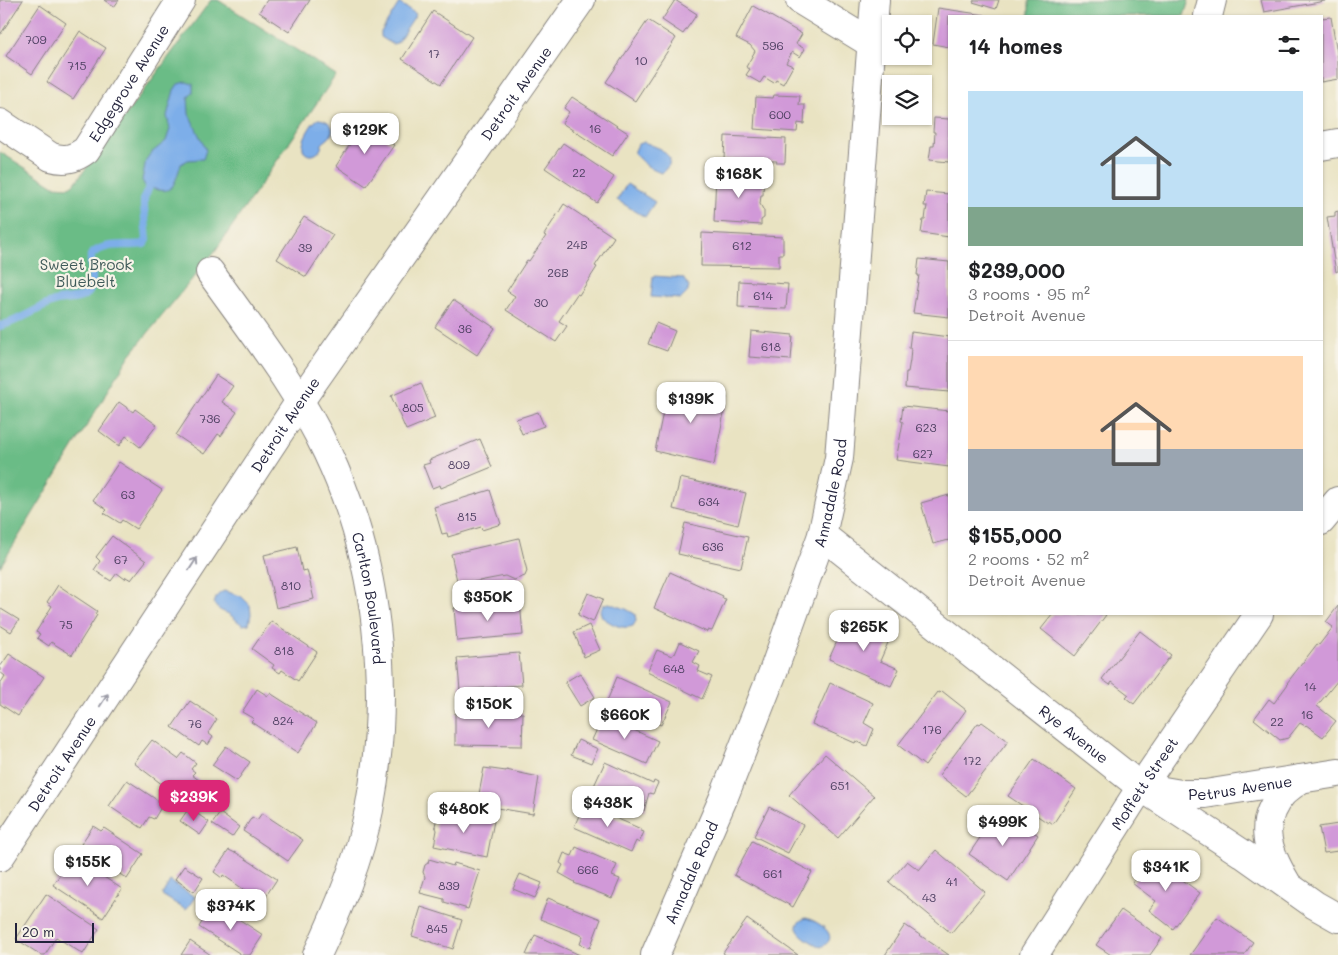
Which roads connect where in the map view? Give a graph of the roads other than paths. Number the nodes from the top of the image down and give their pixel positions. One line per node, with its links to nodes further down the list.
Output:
1 (181, 0): 8 (street, Edgegrove Avenue)
2 (581, 0): 12 (street, Detroit Avenue)
3 (800, 0): 7 (street)
4 (875, 0): 7 (street, Annadale Road)
5 (1212, 0): 6 (street)
6 (1208, 15)
7 (872, 44): 15 (street, Annadale Road)
8 (0, 123)
9 (1338, 143): 10 (street)
10 (1323, 146)
11 (210, 272): 12 (street, Carlton Boulevard)
12 (300, 401): 20 (street, Detroit Avenue, one-way to 12); 23 (street, Carlton Boulevard)
13 (1338, 501): 14 (street)
14 (1323, 519)
15 (822, 535): 19 (street, Rye Avenue); 24 (street, Annadale Road)
16 (1258, 615): 19 (street, Moffett Street)
17 (1338, 773): 18 (street, Petrus Avenue)
18 (1301, 779): 19 (street, Petrus Avenue); 21 (street)
19 (1141, 787): 21 (street, Rye Avenue); 25 (street, Moffett Street)
20 (0, 857)
21 (1287, 885): 22 (street, Rye Avenue)
22 (1338, 918)
23 (317, 955)
24 (655, 955)
25 (1034, 955)

